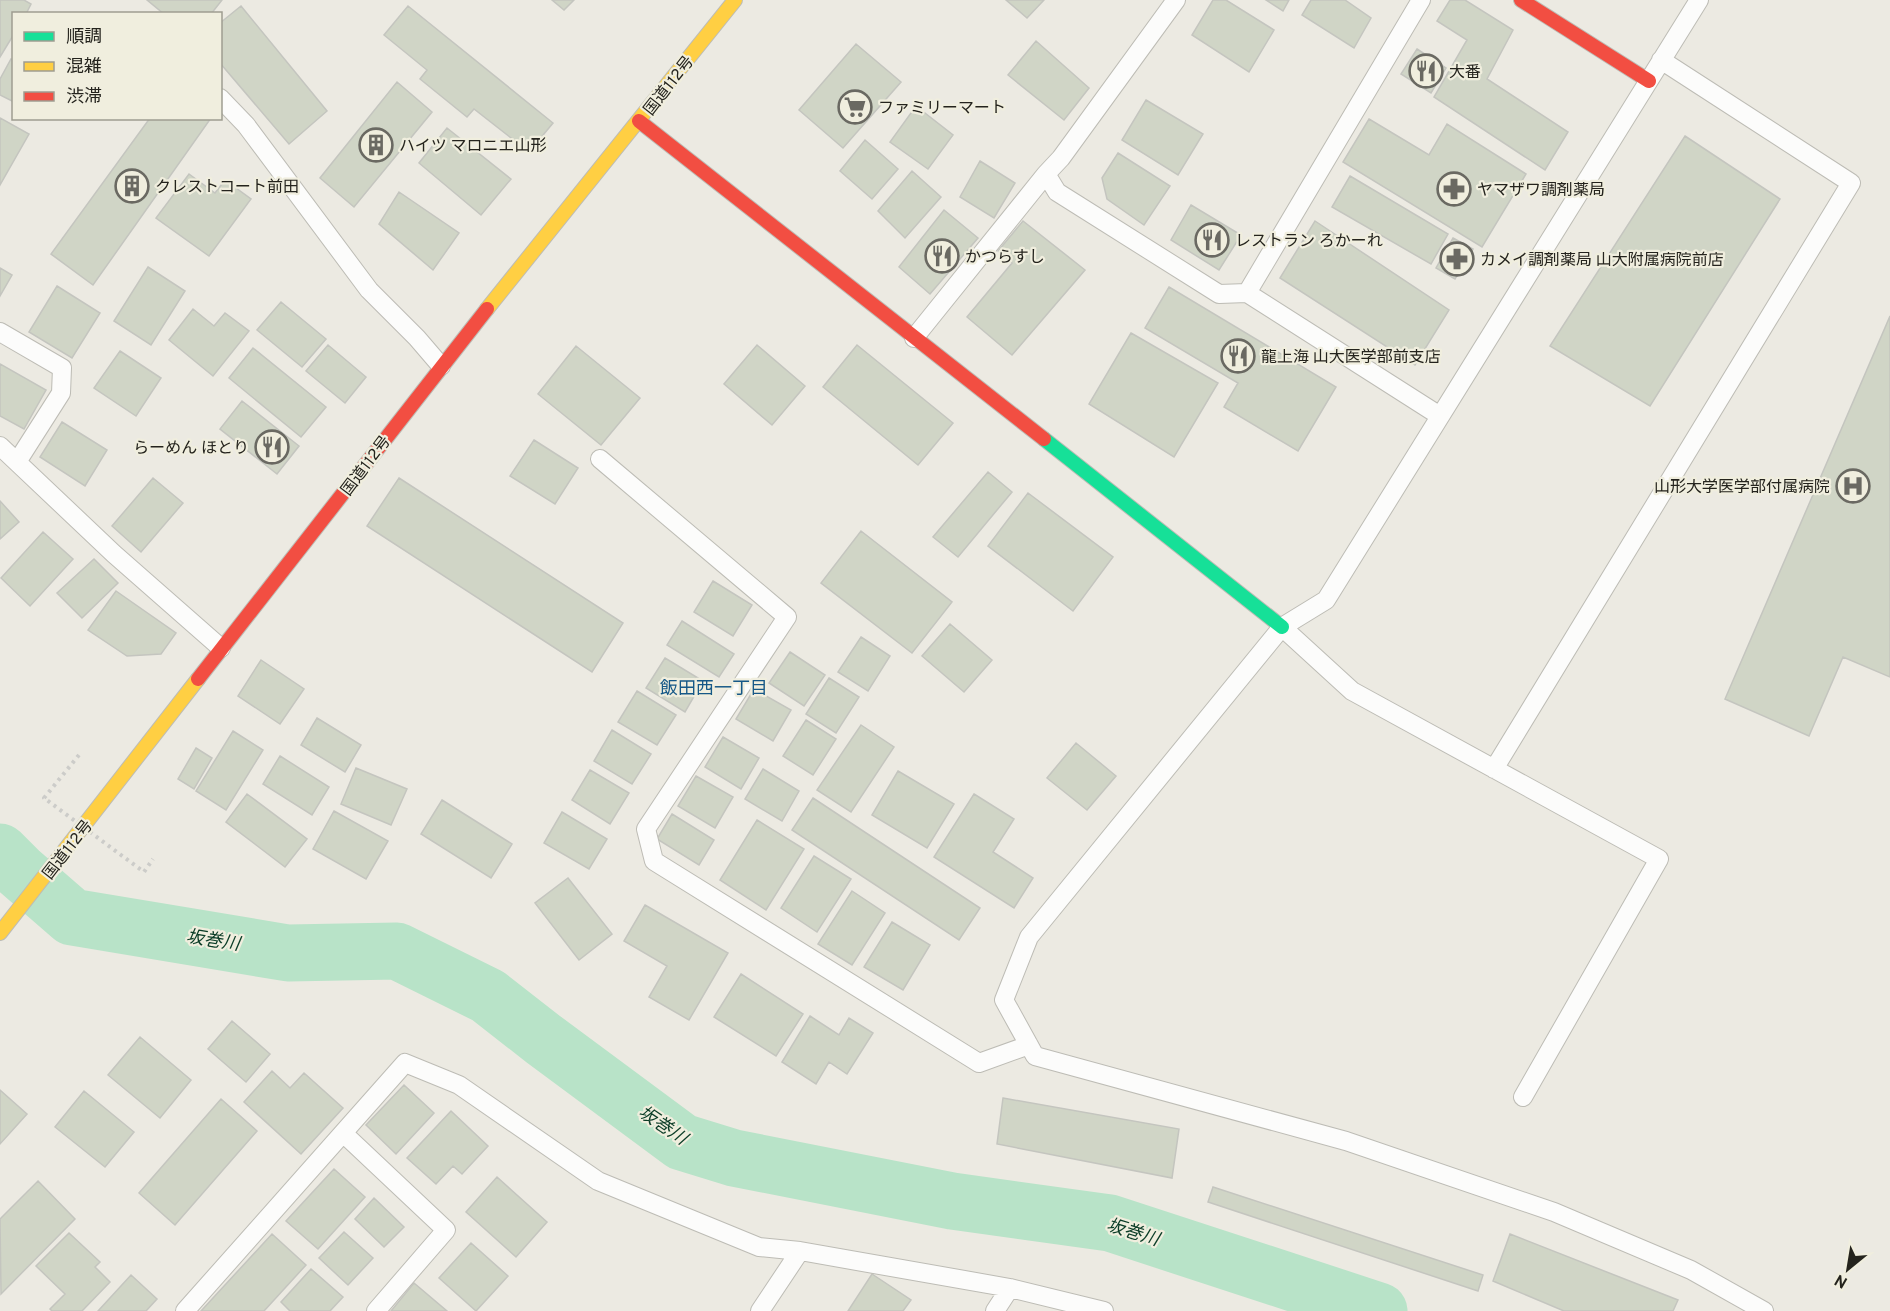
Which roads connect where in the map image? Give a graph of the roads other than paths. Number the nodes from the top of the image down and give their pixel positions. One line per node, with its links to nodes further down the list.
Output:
1 (735, 0): 9 (main road, 国道112号)
2 (1176, 0): 10 (lane)
3 (1421, 0): 11 (lane)
4 (1521, 0): 7 (main road)
5 (1699, 0): 6 (lane)
6 (1660, 60): 7 (lane); 21 (lane)
7 (1649, 81): 15 (lane)
8 (222, 100): 14 (lane)
9 (639, 121): 13 (main road); 14 (main road, 国道112号)
10 (1046, 174): 11 (lane); 13 (lane)
11 (1247, 293): 15 (lane)
12 (0, 332): 18 (lane)
13 (914, 338): 19 (main road)
14 (441, 366): 20 (main road, 国道112号)
15 (1440, 416): 19 (lane)
16 (0, 447): 18 (lane)
17 (600, 459): 23 (lane)
18 (17, 462): 20 (lane)
19 (1282, 627): 21 (lane); 23 (lane)
20 (221, 648): 22 (main road, 国道112号)
21 (1494, 769): 24 (lane)
22 (0, 933)
23 (1029, 1045): 33 (lane)
24 (1523, 1097)
25 (343, 1132): 26 (lane); 28 (lane); 29 (lane)
26 (800, 1251): 27 (lane); 30 (lane)
27 (1010, 1288): 31 (lane); 32 (lane)
28 (185, 1311)
29 (376, 1311)
30 (760, 1311)
31 (995, 1311)
32 (1104, 1311)
33 (1764, 1311)

